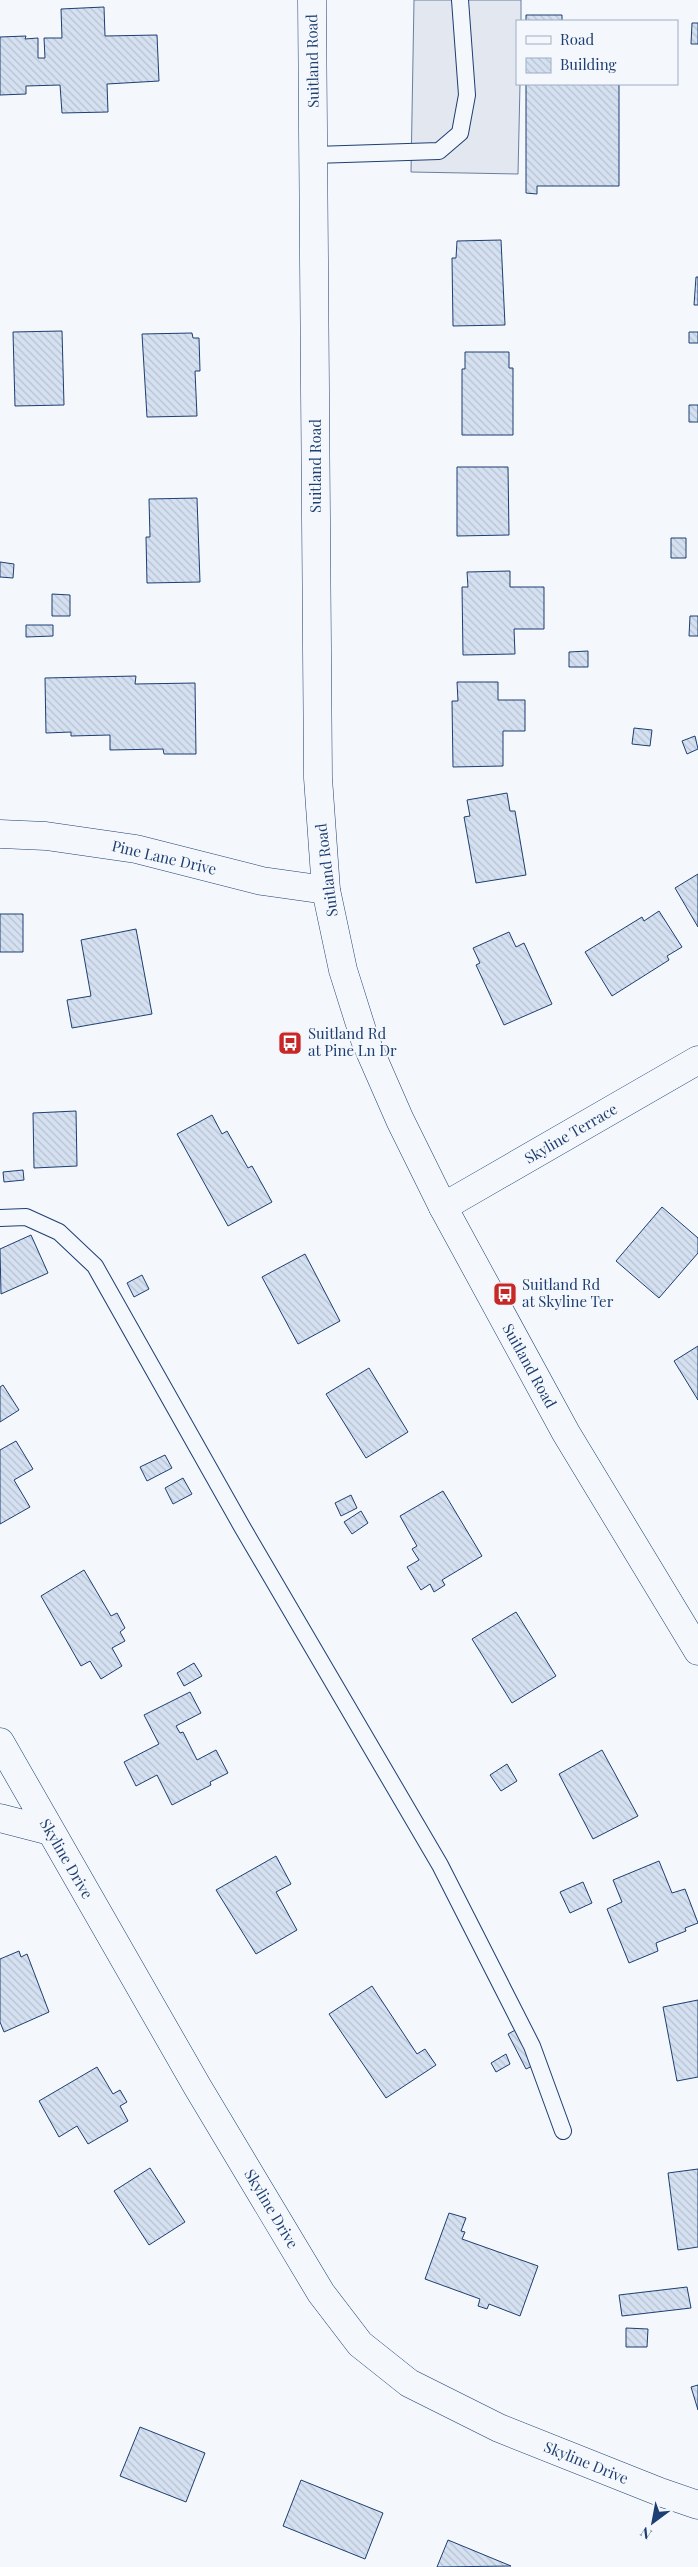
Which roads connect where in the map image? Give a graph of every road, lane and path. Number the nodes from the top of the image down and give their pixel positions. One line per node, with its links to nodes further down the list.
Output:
1 (312, 0): 3 (street, Suitland Road)
2 (460, 0): 3 (lane)
3 (314, 155): 5 (street, Suitland Road)
4 (0, 834): 5 (street, Pine Lane Drive)
5 (326, 890): 7 (street, Suitland Road)
6 (698, 1060): 7 (street, Skyline Terrace)
7 (444, 1208): 9 (street, Suitland Road)
8 (0, 1218): 13 (lane)
9 (698, 1651)
10 (0, 1742): 12 (street, Skyline Drive)
11 (0, 1818): 12 (street)
12 (50, 1831): 14 (street, Skyline Drive)
13 (563, 2131)
14 (698, 2505)

